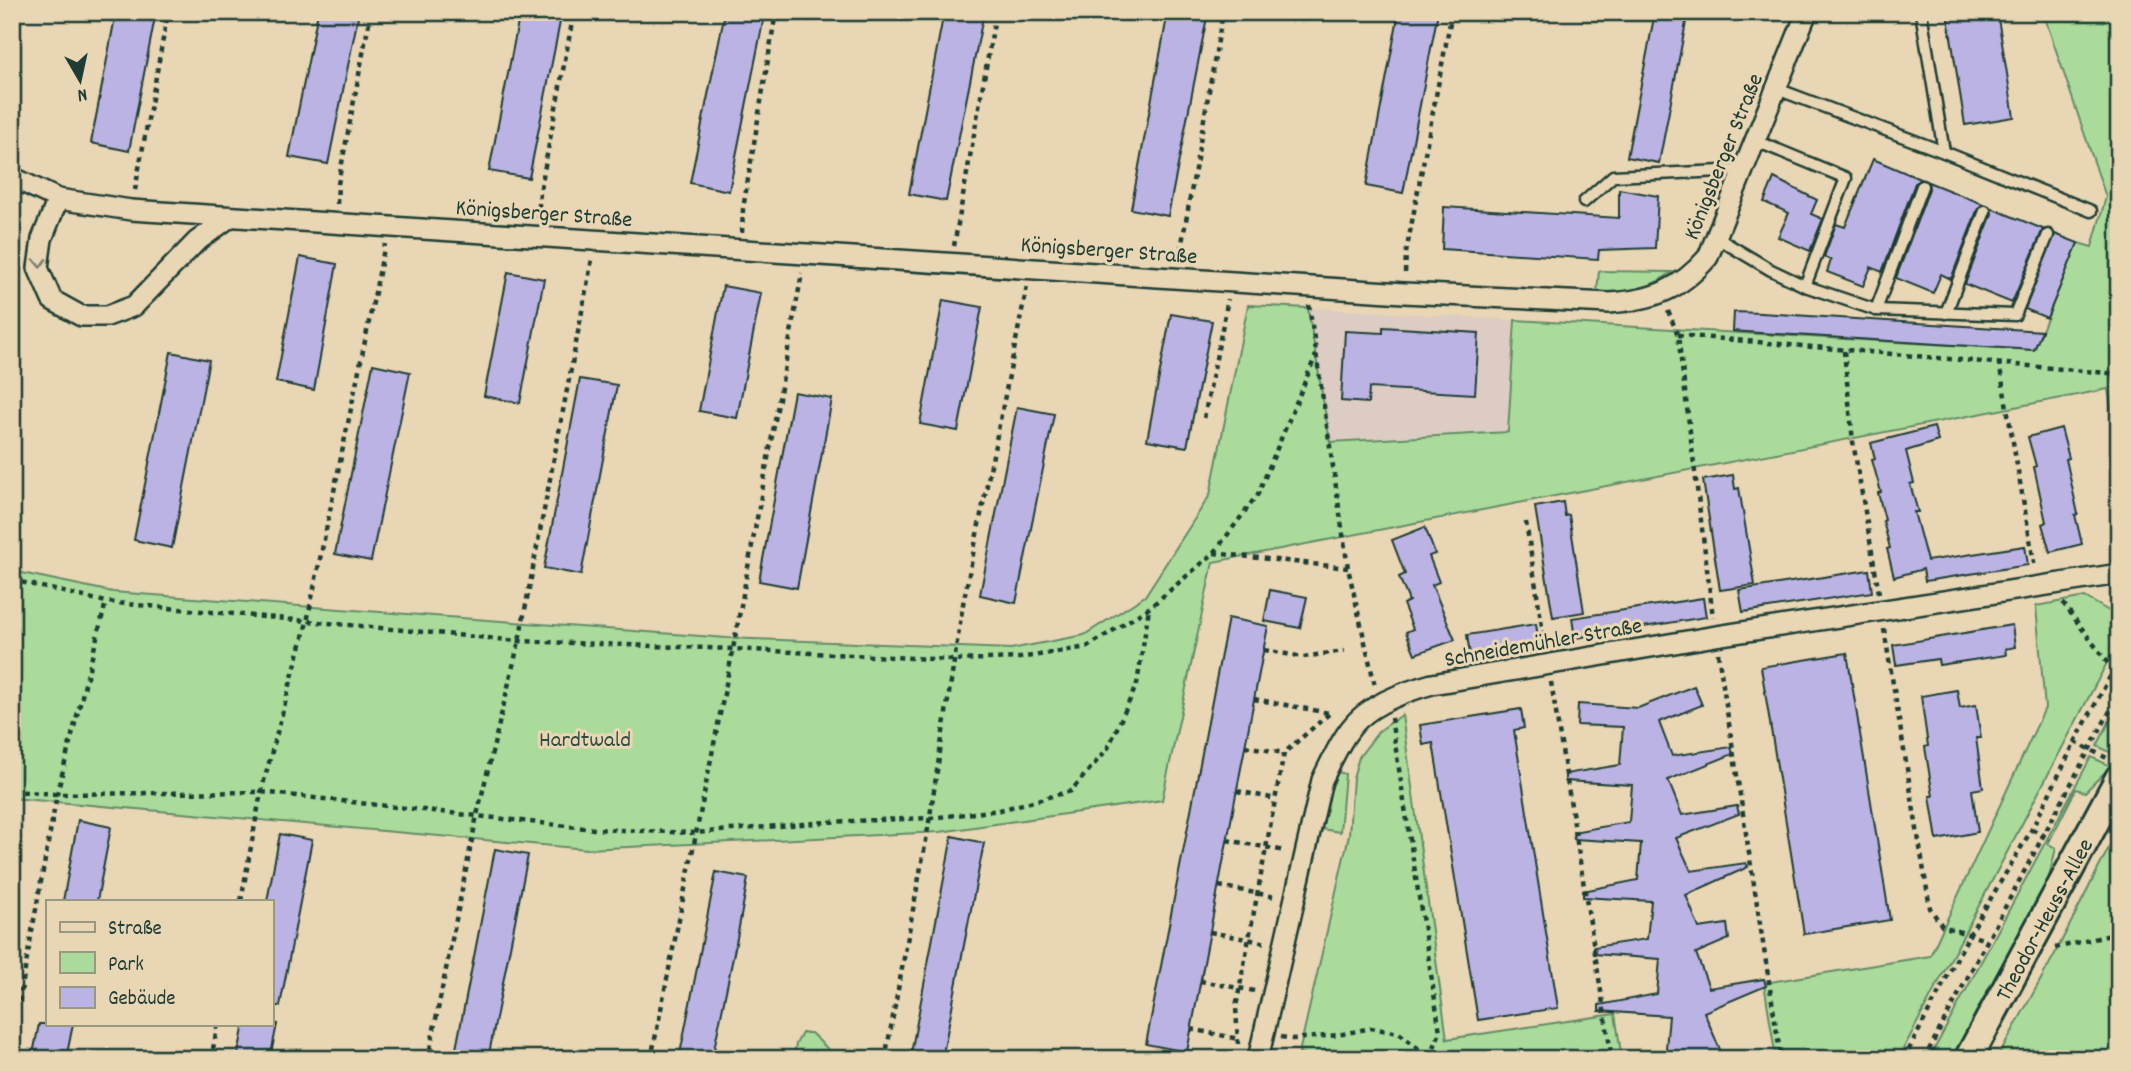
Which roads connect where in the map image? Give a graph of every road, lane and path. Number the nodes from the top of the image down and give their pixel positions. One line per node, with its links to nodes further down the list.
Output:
1 (168, 12): 18 (path)
2 (371, 12): 22 (path)
3 (574, 12): 25 (path)
4 (776, 12): 28 (path)
5 (996, 12): 30 (path)
6 (1223, 12): 32 (path)
7 (1452, 12): 36 (path)
8 (1807, 12): 10 (street, Königsberger Straße)
9 (1921, 12): 12 (lane)
10 (1777, 89): 11 (street, Königsberger Straße); 12 (lane)
11 (1756, 141): 13 (street, Königsberger Straße); 34 (lane)
12 (1944, 152): 20 (lane)
13 (1744, 170): 17 (lane); 26 (street, Königsberger Straße)
14 (12, 177): 16 (street, Königsberger Straße)
15 (1922, 186): 38 (lane)
16 (58, 199): 18 (street, Königsberger Straße); 21 (street, one-way to 21)
17 (1584, 202)
18 (131, 210): 21 (street, Königsberger Straße)
19 (1985, 211): 39 (lane)
20 (2091, 211)
21 (230, 217): 22 (street, Königsberger Straße)
22 (336, 222): 23 (street, Königsberger Straße)
23 (387, 226): 25 (street, Königsberger Straße); 57 (path)
24 (2048, 235): 39 (lane)
25 (536, 236): 27 (street, Königsberger Straße)
26 (1717, 238): 34 (lane); 37 (street, Königsberger Straße)
27 (596, 240): 28 (street, Königsberger Straße); 59 (path)
28 (741, 251): 29 (street, Königsberger Straße)
29 (803, 255): 30 (street, Königsberger Straße); 60 (path)
30 (951, 263): 31 (street, Königsberger Straße)
31 (1032, 269): 32 (street, Königsberger Straße); 63 (path)
32 (1176, 278): 33 (street, Königsberger Straße)
33 (1229, 282): 35 (street, Königsberger Straße); 45 (path)
34 (1805, 286): 38 (lane)
35 (1307, 287): 36 (street, Königsberger Straße); 42 (path)
36 (1404, 293): 37 (street, Königsberger Straße)
37 (1660, 294): 40 (path)
38 (1876, 310): 39 (lane)
39 (1947, 313)
40 (1678, 335): 41 (path); 58 (path)
41 (1844, 351): 43 (path); 56 (path)
42 (1317, 355): 47 (path); 48 (path)
43 (1999, 362): 44 (path); 52 (path)
44 (2119, 374)
45 (1205, 418)
46 (1526, 522): 65 (path)
47 (1214, 553): 48 (path); 55 (path)
48 (1349, 568): 70 (path)
49 (2119, 574): 50 (street, Schneidemühler Straße)
50 (2095, 578): 52 (street, Schneidemühler Straße); 53 (street, Schneidemühler Straße)
51 (12, 580): 54 (path)
52 (2046, 585): 56 (street, Schneidemühler Straße); 66 (path)
53 (2119, 587)
54 (106, 602): 57 (path); 81 (path)
55 (1149, 608): 63 (path); 84 (path)
56 (1882, 611): 58 (street, Schneidemühler Straße); 97 (path)
57 (307, 622): 59 (path); 80 (path)
58 (1716, 636): 65 (street, Schneidemühler Straße); 116 (path)
59 (519, 641): 60 (path); 83 (path)
60 (733, 649): 63 (path); 86 (path)
61 (1264, 650): 62 (path)
62 (1344, 652)
63 (953, 660): 84 (path)
64 (2119, 660): 66 (path)
65 (1548, 665): 70 (street, Schneidemühler Straße); 115 (path)
66 (2114, 670): 67 (path); 73 (path)
67 (2119, 678)
68 (2119, 694): 75 (path)
69 (1254, 699): 71 (path)
70 (1384, 703): 72 (street, Schneidemühler Straße); 114 (path)
71 (1329, 713): 72 (path); 76 (path)
72 (1359, 719): 90 (street, Schneidemühler Straße)
73 (2075, 742): 75 (path); 85 (path)
74 (1245, 746): 76 (path)
75 (2091, 750): 77 (path); 87 (path)
76 (1284, 753): 82 (path)
77 (2116, 769): 101 (main road, Theodor-Heuss-Allee)
78 (12, 791): 81 (path)
79 (1237, 791): 82 (path)
80 (261, 792): 81 (path); 83 (path); 93 (path)
81 (57, 794): 108 (path)
82 (1276, 799): 89 (path)
83 (477, 815): 86 (path); 110 (path)
84 (930, 818): 86 (path); 112 (path)
85 (2032, 829): 87 (path); 97 (path)
86 (695, 833): 111 (path)
87 (2048, 837): 99 (path)
88 (1227, 840): 89 (path)
89 (1266, 848): 90 (path); 92 (path)
90 (1305, 855): 94 (street, Schneidemühler Straße)
91 (1219, 886): 92 (path)
92 (1258, 893): 94 (path); 98 (path)
93 (241, 900)
94 (1295, 900): 100 (street, Schneidemühler Straße)
95 (1210, 932): 98 (path)
96 (2119, 933): 101 (path)
97 (1969, 935): 99 (path); 117 (path)
98 (1248, 939): 100 (path); 103 (path)
99 (1986, 940): 118 (path)
100 (1284, 946): 104 (street, Schneidemühler Straße)
101 (2024, 955): 119 (main road, Theodor-Heuss-Allee)
102 (1200, 981): 103 (path)
103 (1239, 988): 104 (path); 106 (path)
104 (1273, 994): 107 (street, Schneidemühler Straße)
105 (218, 1026): 109 (path)
106 (1191, 1029)
107 (1264, 1034): 113 (street, Schneidemühler Straße); 114 (path)
108 (12, 1041)
109 (211, 1059)
110 (428, 1059)
111 (651, 1059)
112 (885, 1059)
113 (1258, 1059)
114 (1431, 1059)
115 (1612, 1059)
116 (1781, 1059)
117 (1904, 1059)
118 (1924, 1059)
119 (1968, 1059)

